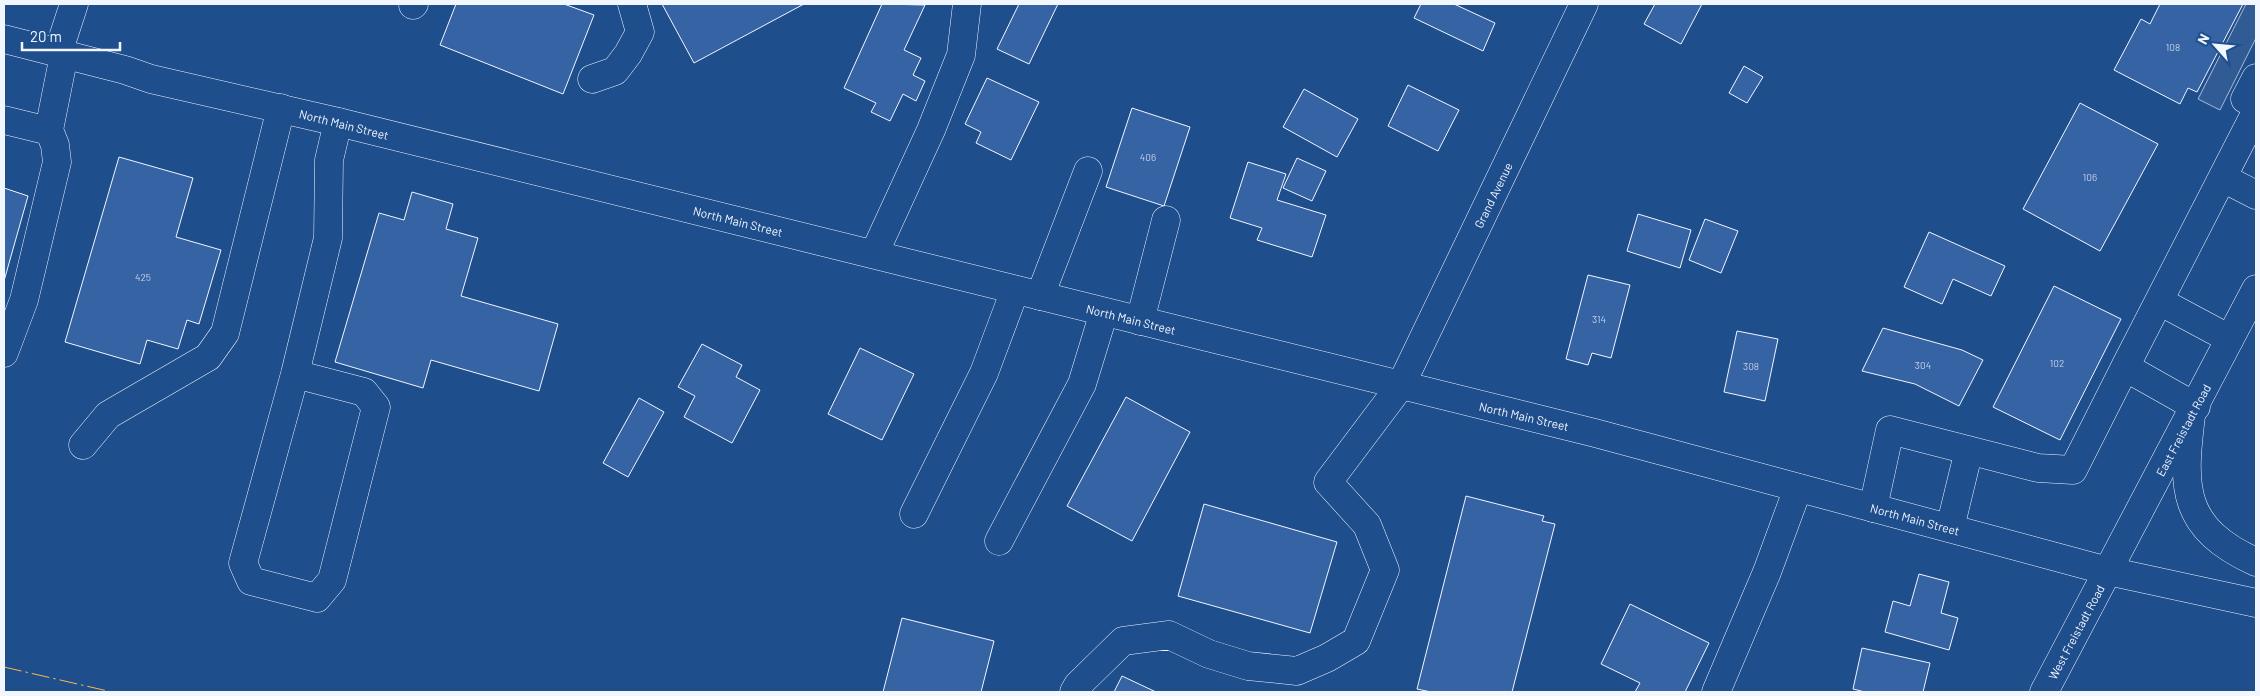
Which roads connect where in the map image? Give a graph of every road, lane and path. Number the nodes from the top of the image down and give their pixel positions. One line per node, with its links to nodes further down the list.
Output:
1 (74, 4): 6 (main road)
2 (632, 4): 8 (main road)
3 (967, 4): 19 (main road)
4 (1584, 4): 29 (main road, Grand Avenue)
5 (4, 40): 6 (main road, North Main Street)
6 (61, 54): 10 (main road, North Main Street); 14 (main road)
7 (2256, 78): 9 (main road)
8 (592, 79)
9 (2256, 105)
10 (281, 108): 13 (main road, North Main Street); 31 (main road)
11 (2256, 112): 16 (main road)
12 (4, 120): 14 (main road)
13 (338, 122): 19 (main road, North Main Street); 28 (main road)
14 (50, 131): 26 (main road)
15 (1088, 171): 21 (main road)
16 (2223, 178): 17 (main road); 22 (main road)
17 (2256, 195)
18 (1166, 220): 24 (main road)
19 (874, 254): 21 (main road, North Main Street)
20 (2256, 289): 25 (main road, East Freistadt Road)
21 (1027, 293): 23 (main road, North Main Street); 35 (main road)
22 (2159, 301): 25 (main road); 27 (main road)
23 (1104, 312): 24 (main road, North Main Street); 37 (main road)
24 (1140, 321): 29 (main road, North Main Street)
25 (2230, 339): 30 (main road, East Freistadt Road)
26 (4, 353)
27 (2125, 368): 30 (main road); 32 (main road)
28 (295, 374): 28 (main road)
29 (1401, 386): 33 (main road, North Main Street); 41 (main road, Grand Avenue)
30 (2194, 412): 38 (main road); 39 (main road, East Freistadt Road)
31 (83, 445)
32 (1969, 450): 34 (main road); 36 (main road)
33 (1798, 488): 34 (main road, North Main Street); 42 (main road)
34 (1873, 508): 36 (main road, North Main Street)
35 (914, 514)
36 (1950, 528): 39 (main road, North Main Street)
37 (999, 542)
38 (2256, 562)
39 (2108, 571): 40 (main road, North Main Street); 43 (main road, West Freistadt Road)
40 (2256, 603)
41 (1074, 692)
42 (1716, 692)
43 (2044, 692)

